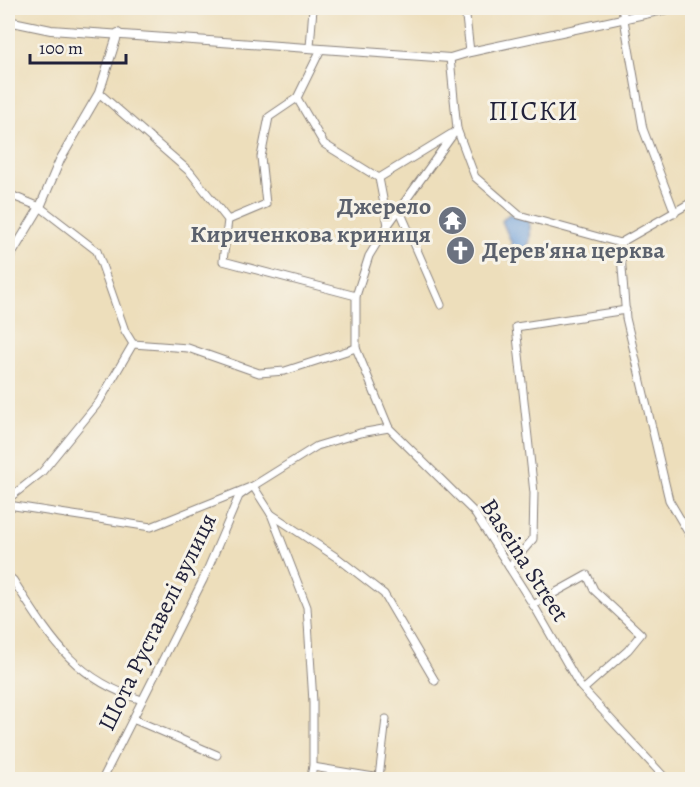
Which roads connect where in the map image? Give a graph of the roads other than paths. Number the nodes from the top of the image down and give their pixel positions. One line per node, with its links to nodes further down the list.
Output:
1 (313, 8): 8 (street)
2 (465, 8): 10 (street)
3 (622, 8): 5 (street)
4 (672, 8): 5 (street)
5 (624, 18): 10 (street); 20 (street)
6 (8, 21): 7 (street)
7 (117, 33): 8 (street); 12 (street)
8 (310, 48): 9 (street)
9 (321, 49): 11 (street); 13 (street)
10 (470, 52): 11 (street)
11 (450, 58): 14 (street)
12 (99, 93): 18 (street); 21 (street)
13 (297, 98): 15 (street); 21 (street)
14 (455, 131): 15 (street); 19 (street, Baseina Street); 23 (street)
15 (379, 178): 22 (street)
16 (8, 194): 18 (street)
17 (693, 202): 20 (street)
18 (40, 207): 24 (street); 28 (street)
19 (400, 211): 22 (street, Baseina Street); 26 (street)
20 (675, 213): 23 (street)
21 (228, 220): 25 (street)
22 (388, 225): 25 (street, Baseina Street)
23 (620, 243): 27 (street)
24 (8, 260)
25 (356, 296): 29 (street, Baseina Street)
26 (441, 305)
27 (626, 310): 35 (street); 36 (street)
28 (133, 344): 29 (street); 32 (street)
29 (356, 348): 30 (street, Baseina Street)
30 (389, 428): 31 (street); 36 (street, Baseina Street)
31 (253, 486): 33 (street); 34 (street); 41 (street, Шота Руставелі вулиця)
32 (8, 499)
33 (8, 505)
34 (271, 513): 39 (street); 45 (street)
35 (693, 539)
36 (509, 567): 38 (street, Baseina Street)
37 (8, 576): 41 (street)
38 (533, 605): 40 (street, Baseina Street); 40 (street)
39 (435, 681)
40 (584, 689): 50 (street, Baseina Street)
41 (142, 700): 42 (street, Шота Руставелі вулиця)
42 (133, 719): 44 (street); 47 (street, Шота Руставелі вулиця)
43 (386, 719): 46 (street)
44 (217, 754)
45 (313, 767): 46 (street); 48 (street)
46 (379, 777): 49 (street)
47 (102, 780)
48 (310, 780)
49 (392, 780)
50 (667, 780)

